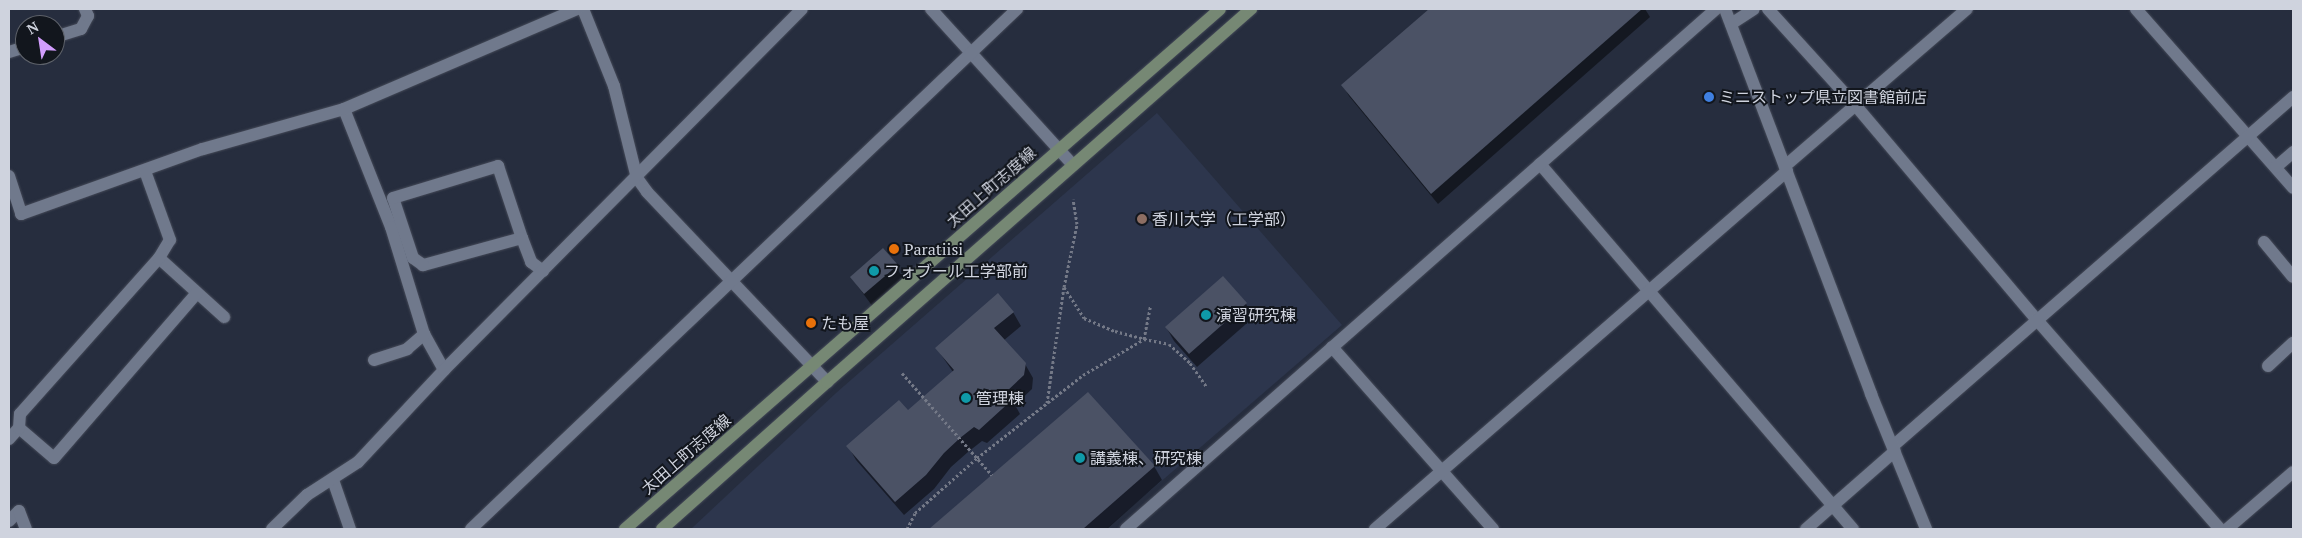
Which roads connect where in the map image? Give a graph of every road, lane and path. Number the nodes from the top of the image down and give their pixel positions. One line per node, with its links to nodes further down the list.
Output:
1 (85, 9): 16 (street)
2 (577, 9): 20 (street)
3 (583, 9): 30 (street)
4 (802, 9): 30 (street)
5 (931, 9): 17 (street)
6 (1017, 9): 17 (street)
7 (1220, 9): 22 (main road, 太田上町志度線)
8 (1251, 9): 25 (main road)
9 (1716, 9): 24 (street)
10 (1725, 9): 15 (street)
11 (1754, 9): 15 (street)
12 (1768, 9): 19 (street)
13 (1967, 9): 19 (street)
14 (2136, 9): 21 (street)
15 (1731, 24): 26 (street)
16 (65, 34)
17 (970, 54): 22 (street); 38 (street)
18 (2293, 97): 21 (street)
19 (1856, 106): 26 (street); 44 (street)
20 (344, 109): 28 (street); 45 (street)
21 (2248, 136): 27 (street); 44 (street)
22 (1058, 150): 25 (street); 50 (main road, 太田上町志度線)
23 (2293, 152): 27 (street)
24 (1540, 164): 40 (street); 48 (street)
25 (1073, 165): 54 (main road)
26 (1786, 168): 40 (street); 59 (street)
27 (2276, 168): 31 (street)
28 (145, 171): 29 (street); 35 (street)
29 (9, 176)
30 (637, 178): 36 (street); 38 (street)
31 (2293, 188)
32 (1073, 198): 39 (path)
33 (522, 238): 33 (street); 36 (street)
34 (2264, 242): 37 (street)
35 (158, 258): 41 (street); 57 (street)
36 (543, 272): 52 (street)
37 (2293, 277)
38 (731, 282): 50 (street); 70 (street)
39 (1064, 287): 46 (path); 56 (path)
40 (1649, 290): 61 (street); 65 (street)
41 (197, 293): 43 (street); 57 (street)
42 (1150, 307): 46 (path)
43 (224, 317)
44 (2037, 320): 59 (street); 80 (street)
45 (424, 334): 49 (street); 52 (street)
46 (1144, 339): 55 (path); 56 (path)
47 (2293, 343): 51 (street)
48 (1332, 348): 61 (street); 74 (street)
49 (374, 360)
50 (811, 366): 54 (street); 71 (main road, 太田上町志度線)
51 (2268, 366)
52 (444, 370): 64 (street)
53 (902, 373): 60 (path)
54 (826, 382): 72 (main road)
55 (1206, 386)
56 (1046, 404): 60 (path)
57 (19, 428): 58 (street)
58 (9, 439)
59 (1894, 448): 65 (street); 79 (street)
60 (977, 458): 63 (path); 73 (path)
61 (1441, 471): 75 (street); 76 (street)
62 (2293, 472): 81 (street)
63 (992, 475)
64 (333, 480): 68 (street); 69 (street)
65 (1833, 506): 77 (street); 78 (street)
66 (9, 521): 67 (street)
67 (26, 529)
68 (272, 529)
69 (350, 529)
70 (471, 529)
71 (626, 529)
72 (662, 529)
73 (907, 529)
74 (1126, 529)
75 (1375, 529)
76 (1493, 529)
77 (1806, 529)
78 (1853, 529)
79 (1926, 529)
80 (2220, 529)
81 (2227, 529)

